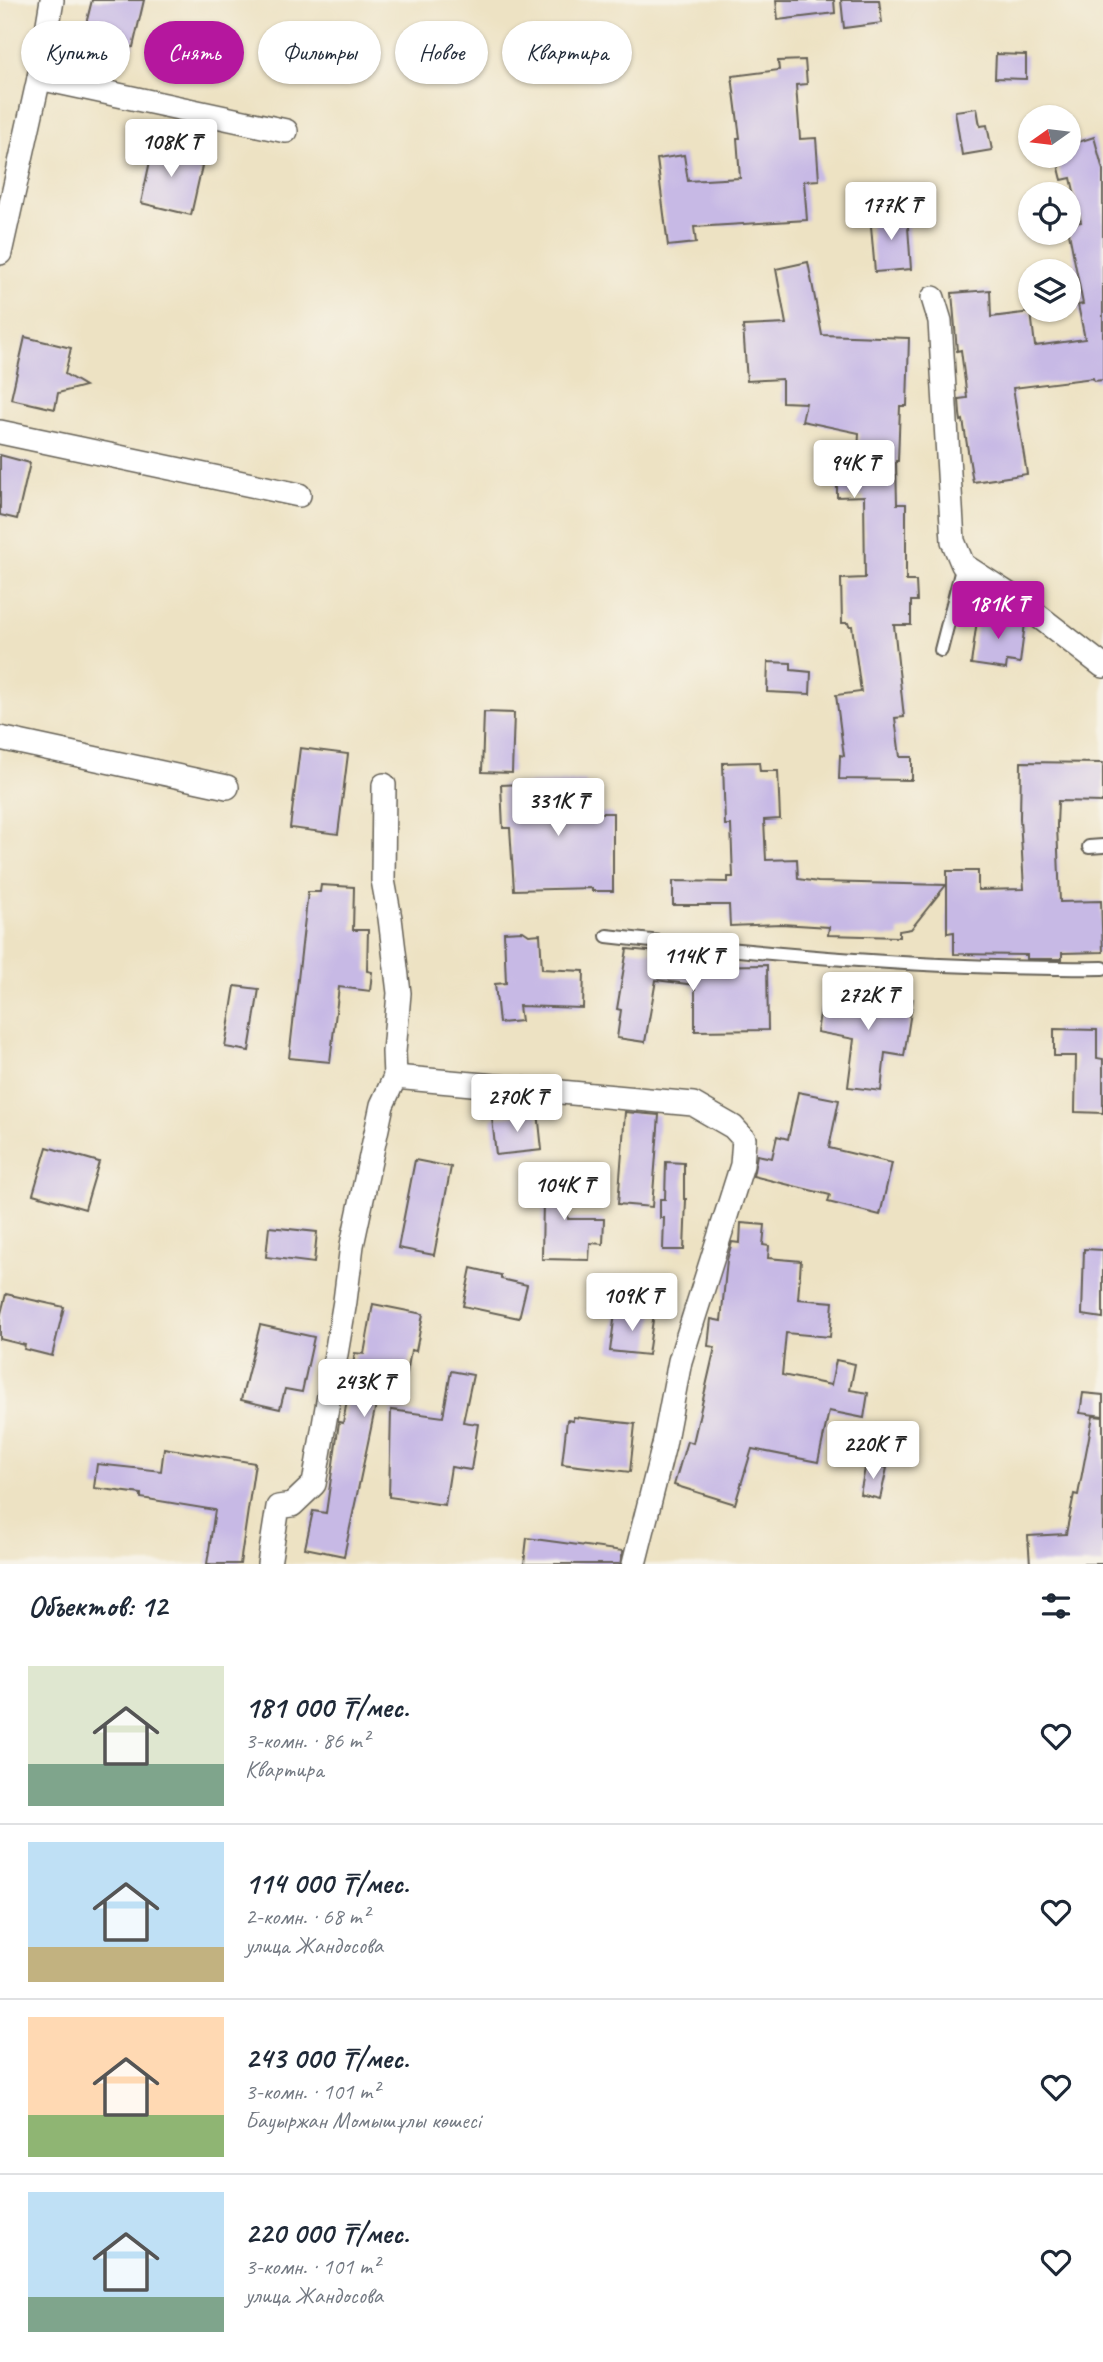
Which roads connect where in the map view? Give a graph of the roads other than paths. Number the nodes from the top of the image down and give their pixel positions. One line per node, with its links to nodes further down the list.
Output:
1 (52, 0): 2 (street)
2 (48, 21)
3 (38, 84): 6 (street)
4 (67, 84): 5 (street)
5 (286, 131)
6 (0, 253)
7 (933, 298): 10 (street)
8 (0, 432): 9 (street)
9 (299, 495)
10 (963, 565): 11 (lane); 12 (street)
11 (942, 650)
12 (1103, 666)
13 (0, 738): 15 (street)
14 (384, 785): 20 (street)
15 (227, 787)
16 (1089, 846): 17 (lane)
17 (1103, 846)
18 (607, 936): 19 (lane)
19 (1103, 968)
20 (395, 1077): 21 (street); 22 (street)
21 (269, 1564)
22 (634, 1564)

